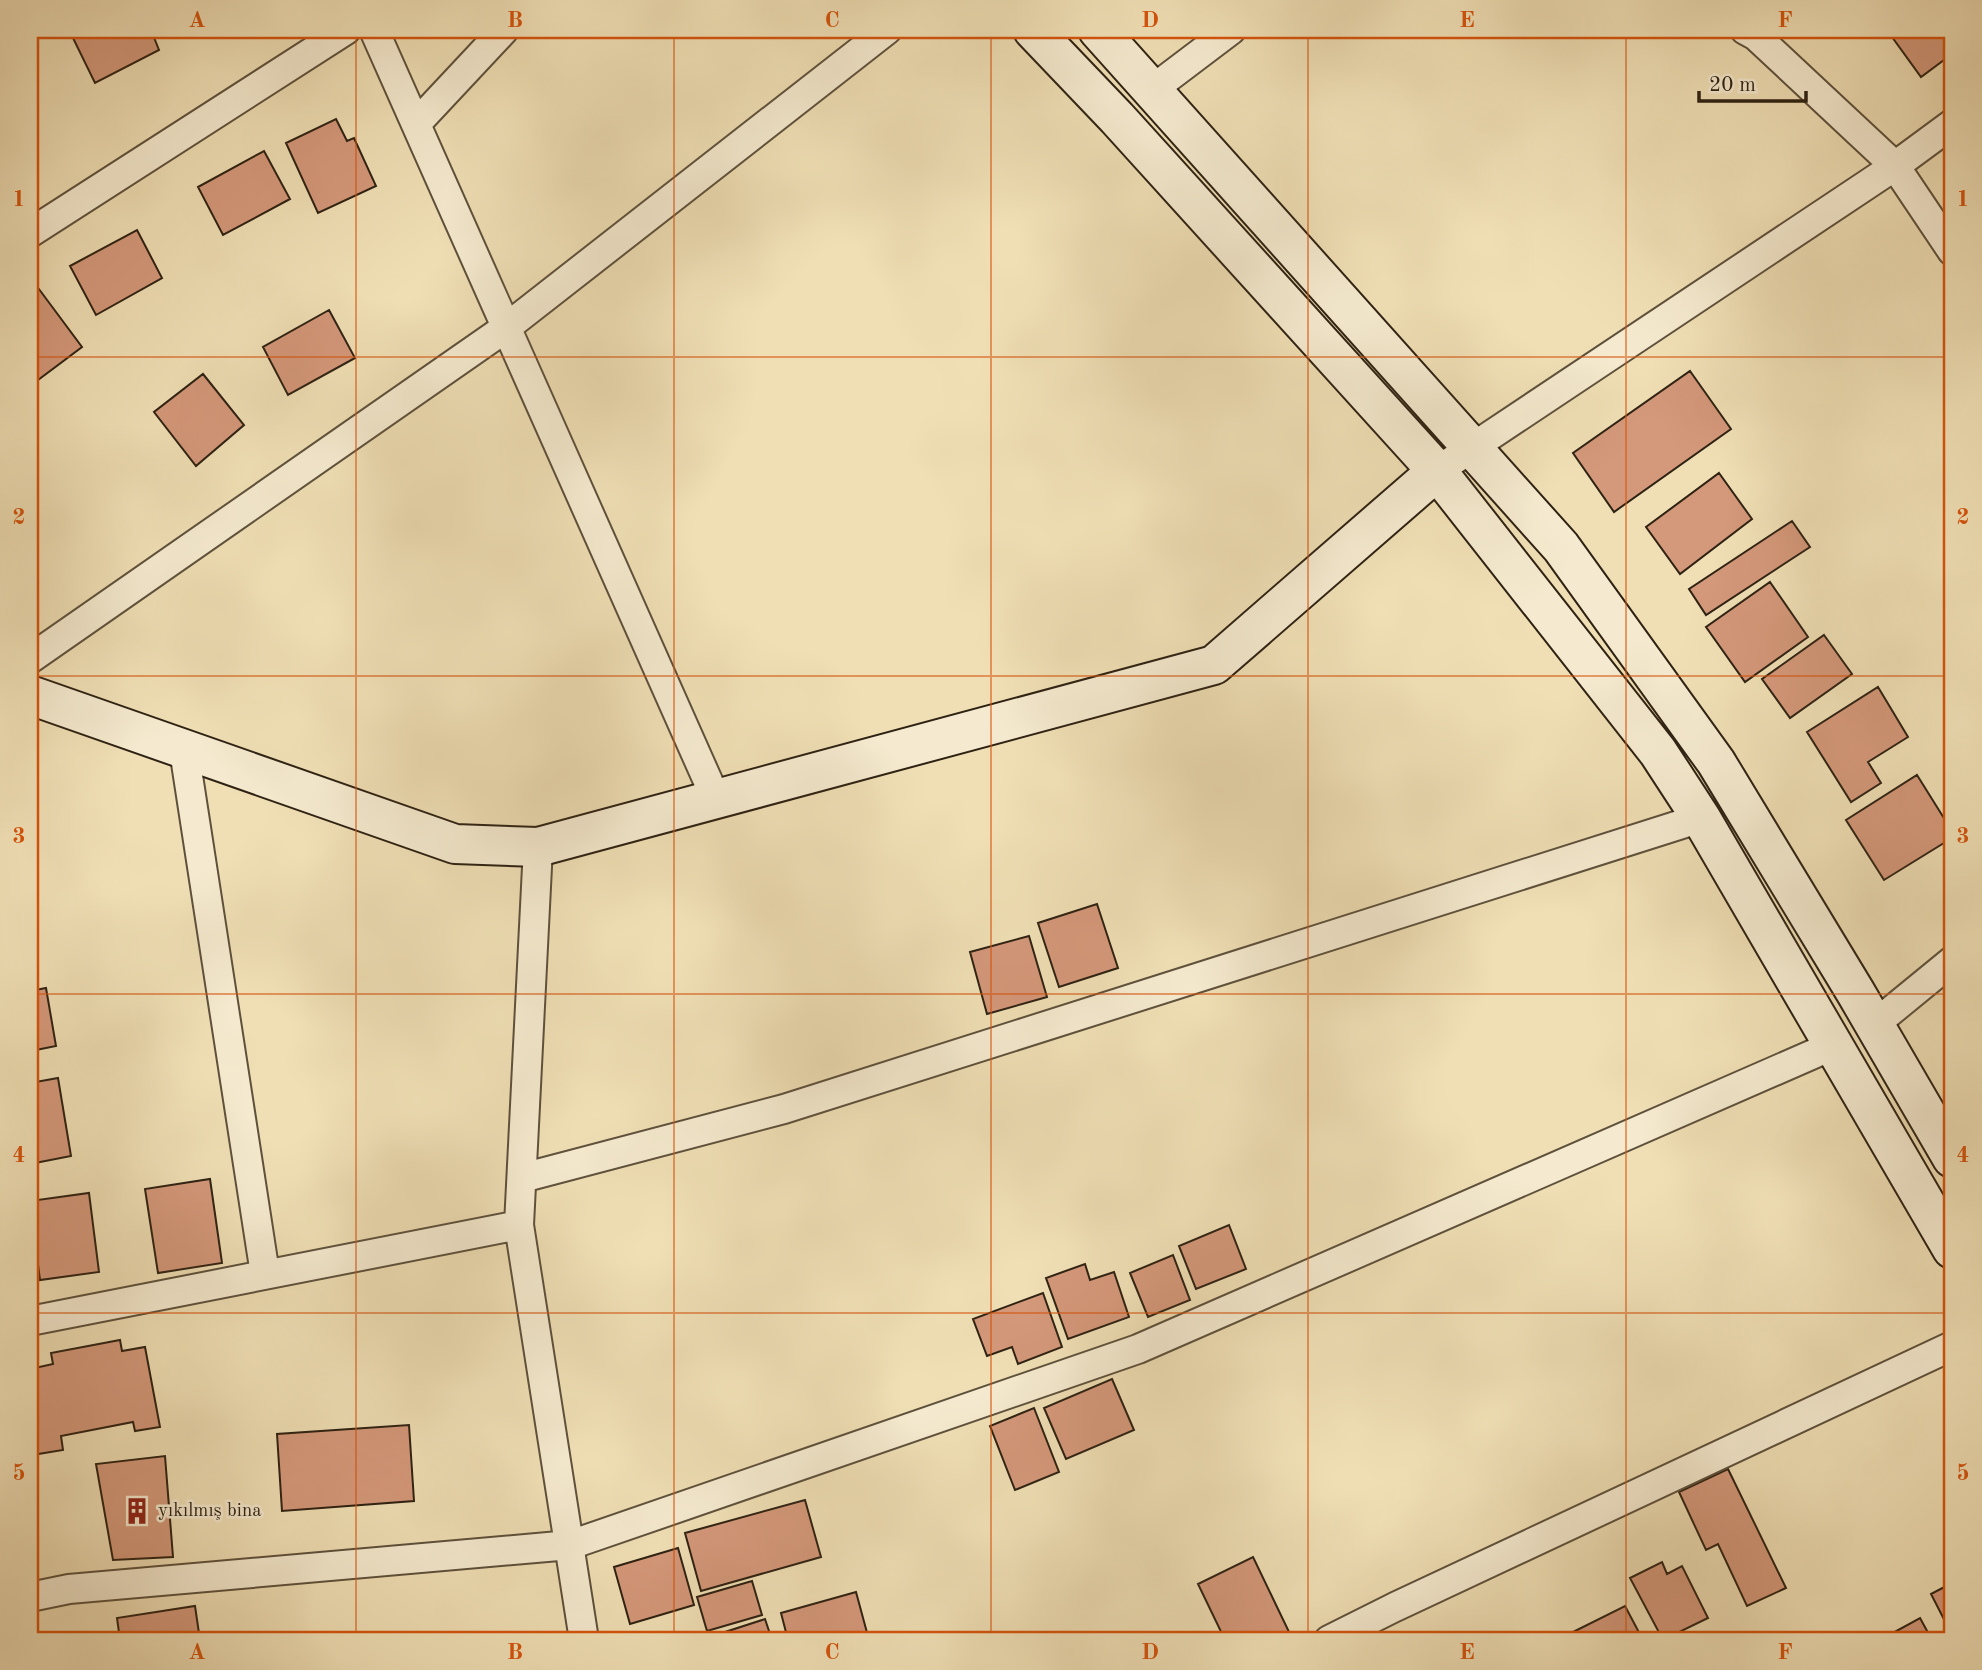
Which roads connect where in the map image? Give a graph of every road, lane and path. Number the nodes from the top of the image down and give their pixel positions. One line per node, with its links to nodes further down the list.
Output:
1 (346, 30): 13 (street)
2 (374, 30): 10 (street)
3 (504, 30): 10 (street)
4 (887, 30): 15 (street)
5 (1033, 30): 17 (main road)
6 (1098, 30): 9 (main road)
7 (1231, 30): 9 (street)
8 (1745, 30): 12 (street)
9 (1153, 89): 16 (main road)
10 (416, 124): 15 (street)
11 (1952, 124): 12 (street)
12 (1895, 166): 14 (street); 16 (street)
13 (30, 233)
14 (1952, 251)
15 (507, 327): 18 (street); 21 (street)
16 (1473, 447): 17 (street); 25 (main road)
17 (1437, 471): 21 (main road); 22 (main road)
18 (30, 659)
19 (30, 695): 20 (main road)
20 (184, 750): 23 (main road); 31 (street)
21 (716, 799): 23 (main road)
22 (1701, 818): 26 (main road); 28 (street)
23 (538, 846): 28 (street)
24 (1952, 961): 25 (street)
25 (1875, 1024): 27 (main road)
26 (1834, 1045): 30 (main road); 34 (street)
27 (1952, 1157)
28 (522, 1178): 29 (street)
29 (519, 1225): 31 (street); 34 (street)
30 (1952, 1249)
31 (265, 1275): 32 (street)
32 (30, 1321)
33 (1952, 1346): 37 (street)
34 (569, 1545): 35 (street); 36 (street)
35 (30, 1597)
36 (584, 1640)
37 (1329, 1640)

